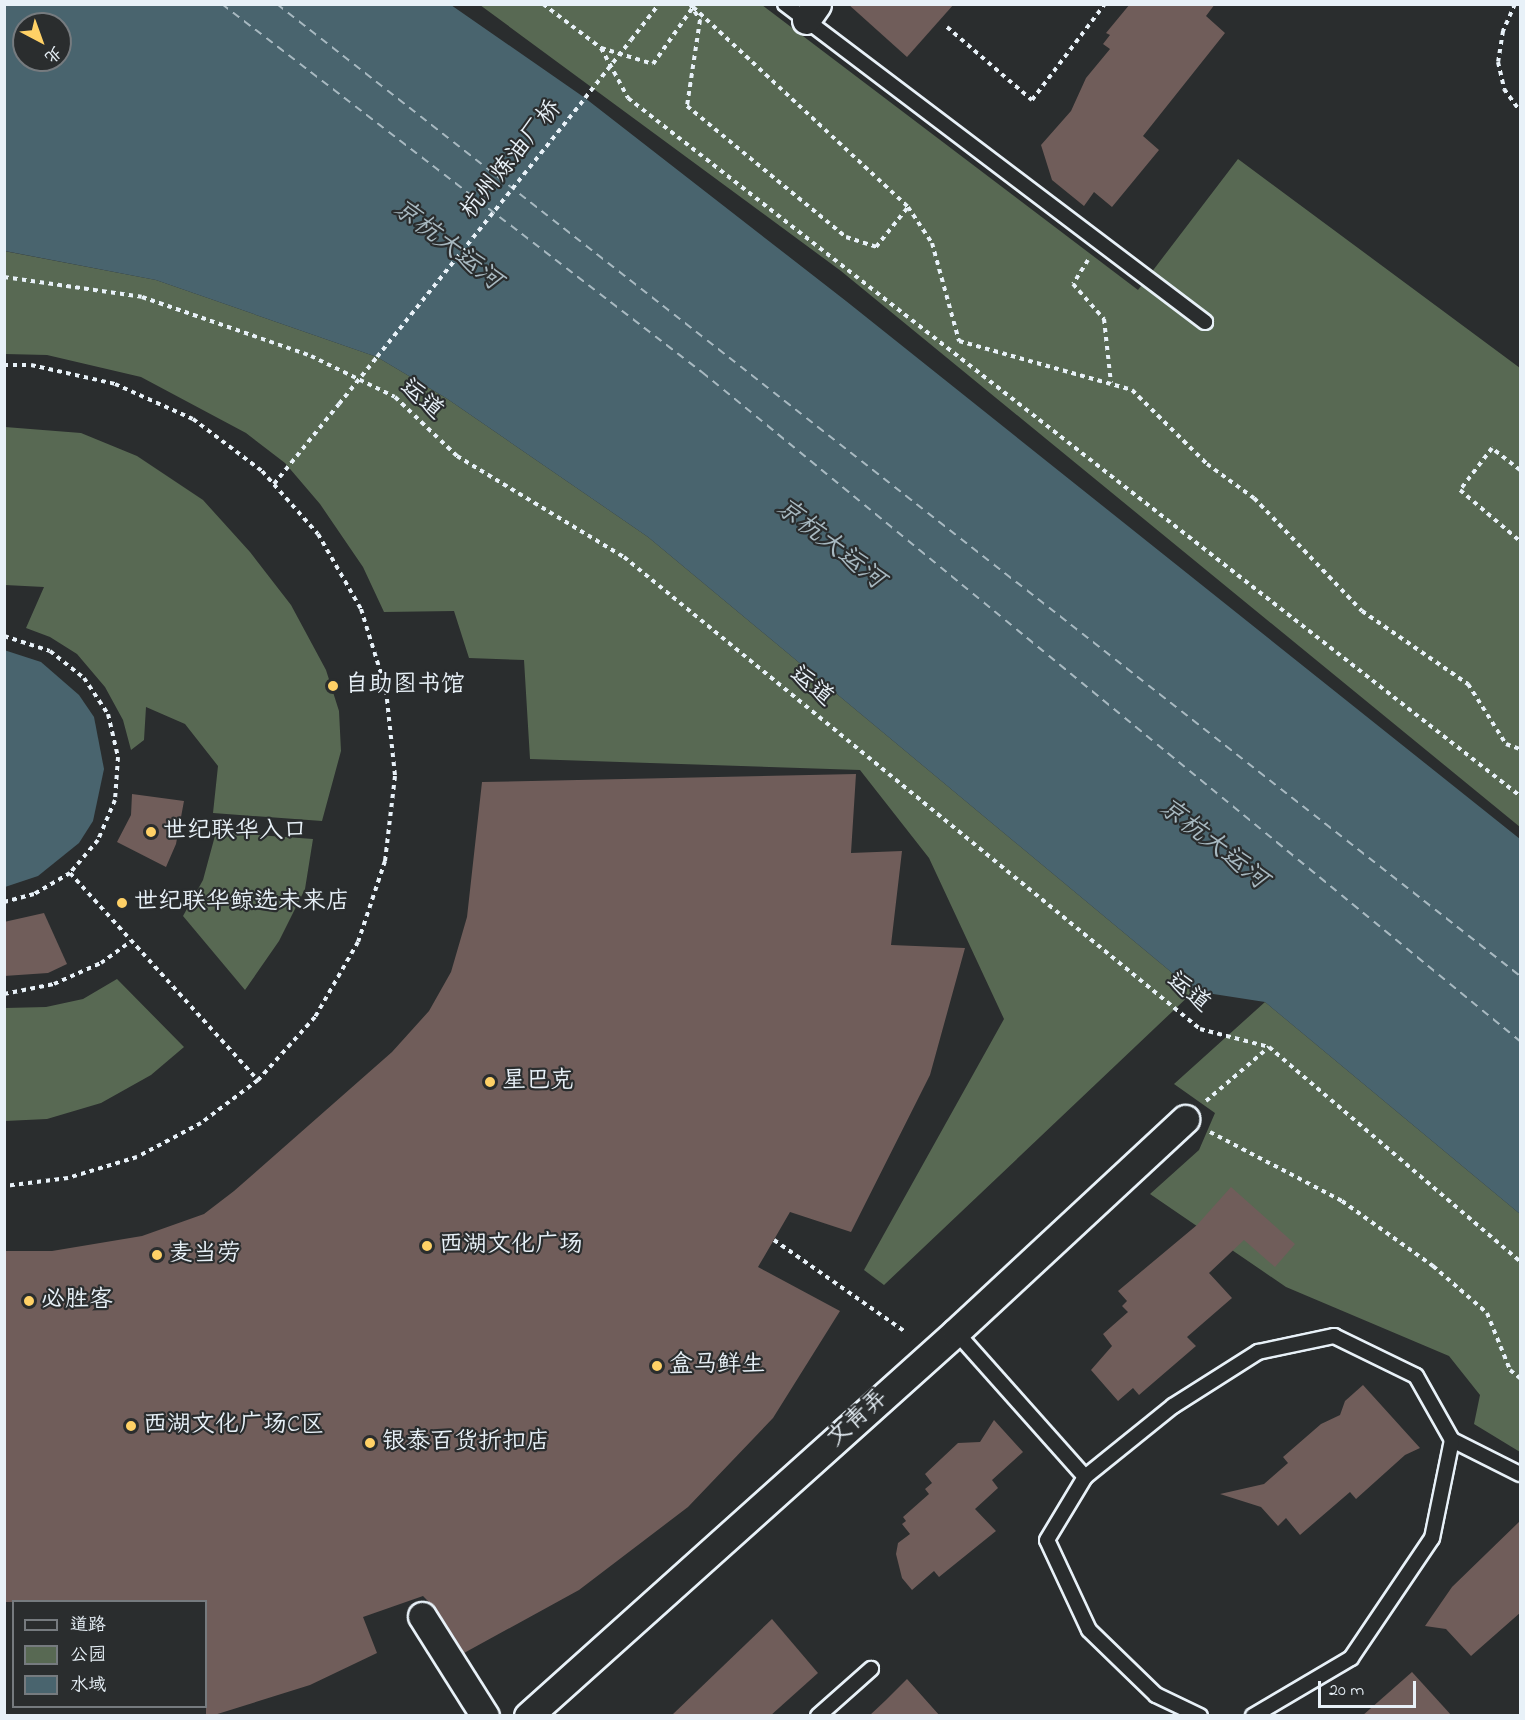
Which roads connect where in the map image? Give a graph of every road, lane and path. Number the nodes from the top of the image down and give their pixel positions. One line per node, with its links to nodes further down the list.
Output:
1 (543, 4): 8 (path)
2 (659, 4): 17 (path, 杭州炼油厂桥, bridge)
3 (1105, 4): 7 (path)
4 (1515, 4): 9 (path)
5 (691, 6): 8 (path); 10 (path); 10 (path)
6 (803, 10): 11 (lane)
7 (947, 27)
8 (601, 48): 21 (path)
9 (1521, 111)
10 (908, 207): 15 (path)
11 (1099, 242): 13 (lane); 15 (path)
12 (4, 277): 26 (path, 运道)
13 (1205, 322)
14 (4, 365): 17 (path)
15 (1111, 384): 20 (path)
16 (1521, 470): 18 (path)
17 (274, 484): 27 (path)
18 (1521, 541)
19 (4, 636): 22 (path)
20 (1521, 749)
21 (1521, 796)
22 (70, 873): 23 (path); 24 (path)
23 (4, 902)
24 (131, 941): 25 (path); 27 (path)
25 (4, 994)
26 (1269, 1047): 28 (path); 31 (path, 运道)
27 (258, 1080): 29 (path)
28 (1185, 1119): 33 (street, 文青弄); 34 (path)
29 (4, 1186)
30 (774, 1240): 32 (path)
31 (1521, 1261)
32 (904, 1331)
33 (956, 1332): 37 (lane); 41 (street, 文青弄)
34 (1521, 1378)
35 (1452, 1440): 36 (lane); 37 (lane); 44 (lane)
36 (1521, 1474)
37 (1085, 1477): 43 (lane)
38 (422, 1616): 40 (street)
39 (871, 1669): 42 (lane)
40 (485, 1716)
41 (528, 1716)
42 (818, 1716)
43 (1200, 1716)
44 (1253, 1716)

